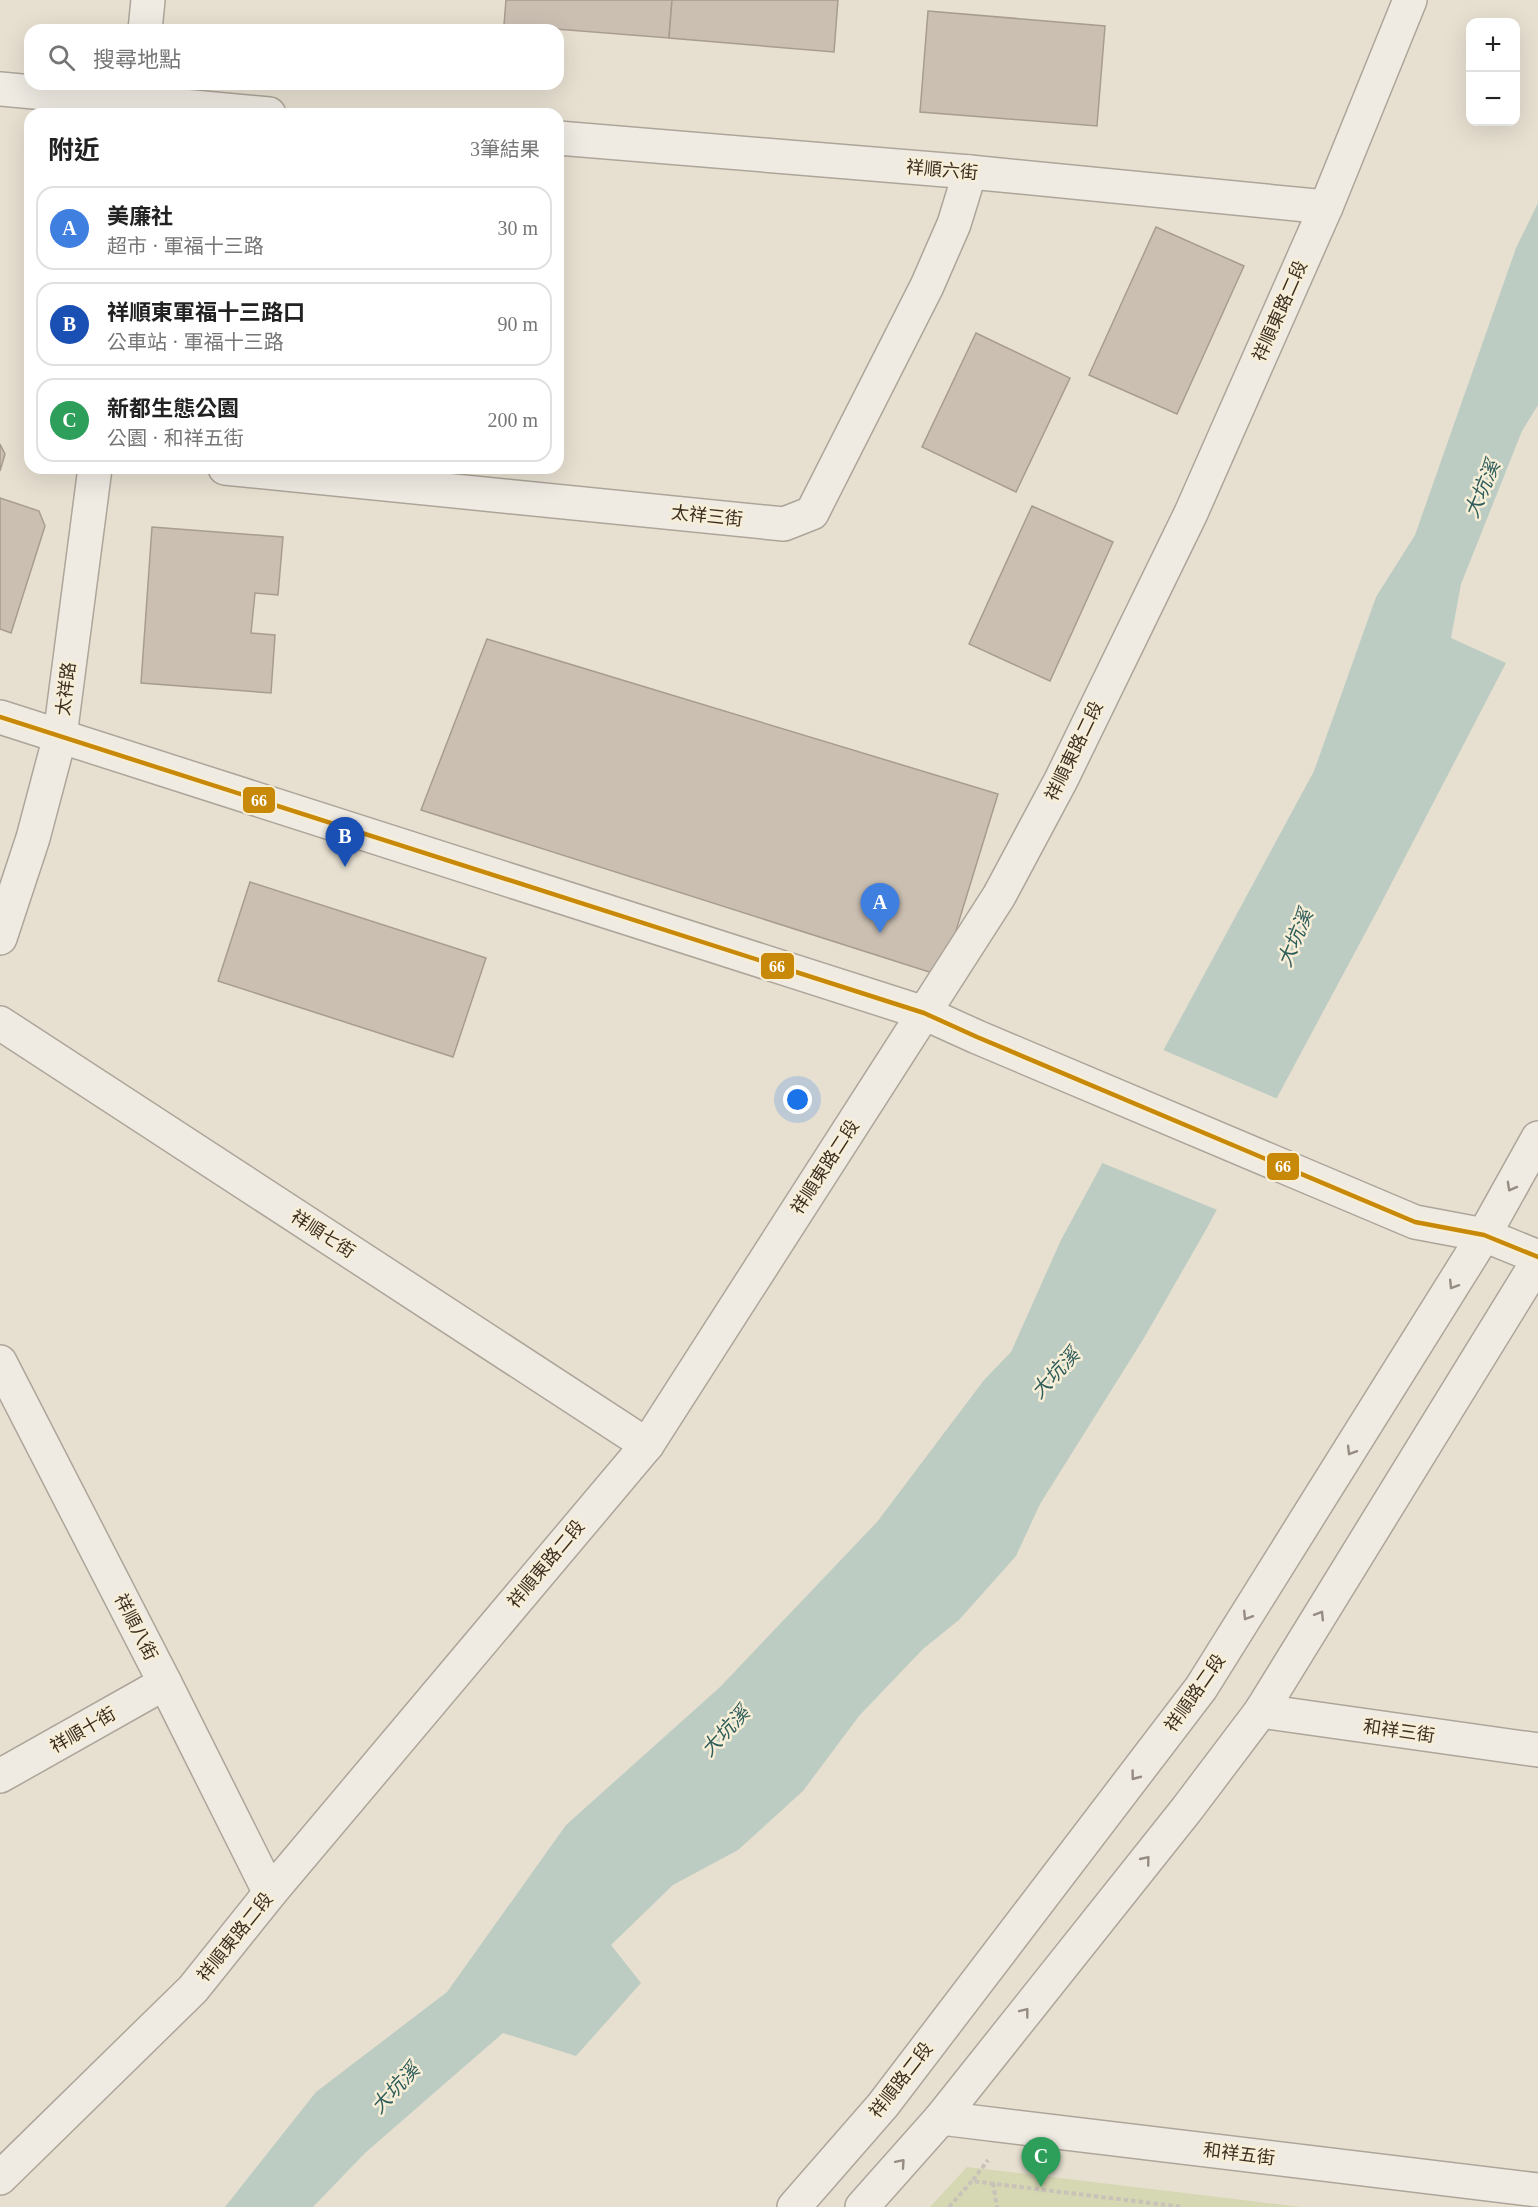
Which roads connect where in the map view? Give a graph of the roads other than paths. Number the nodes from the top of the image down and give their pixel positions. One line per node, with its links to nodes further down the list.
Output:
1 (148, 0): 3 (street)
2 (1410, 0): 9 (street, 祥順東路二段)
3 (146, 24)
4 (0, 89): 5 (street)
5 (137, 100): 6 (street)
6 (212, 108)
7 (564, 138): 8 (street, 祥順六街)
8 (970, 172): 9 (street, 祥順六街); 11 (street, 太祥三街)
9 (1326, 207): 15 (street, 祥順東路二段)
10 (94, 474): 13 (street, 太祥路)
11 (285, 474)
12 (0, 717): 13 (street)
13 (60, 736): 14 (street, 太祥路); 15 (street)
14 (0, 938)
15 (924, 1013): 18 (street); 22 (street, 祥順東路二段)
16 (0, 1023): 22 (street, 祥順七街)
17 (1538, 1138): 18 (street, 祥順路二段, one-way to 18)
18 (1484, 1235): 19 (street); 31 (street, 祥順路二段, one-way to 31)
19 (1538, 1257)
20 (1538, 1261): 24 (street, one-way to 20)
21 (0, 1362): 23 (street, 祥順八街)
22 (647, 1445): 27 (street, 祥順東路二段)
23 (165, 1683): 26 (street, 祥順十街); 27 (street, 祥順八街)
24 (1261, 1711): 25 (street, 和祥三街); 28 (street, one-way to 24)
25 (1538, 1750)
26 (0, 1776)
27 (270, 1893): 29 (street, 祥順東路二段)
28 (941, 2118): 30 (street, 和祥五街); 32 (street, one-way to 28)
29 (0, 2178)
30 (1538, 2190)
31 (794, 2207)
32 (862, 2207)

